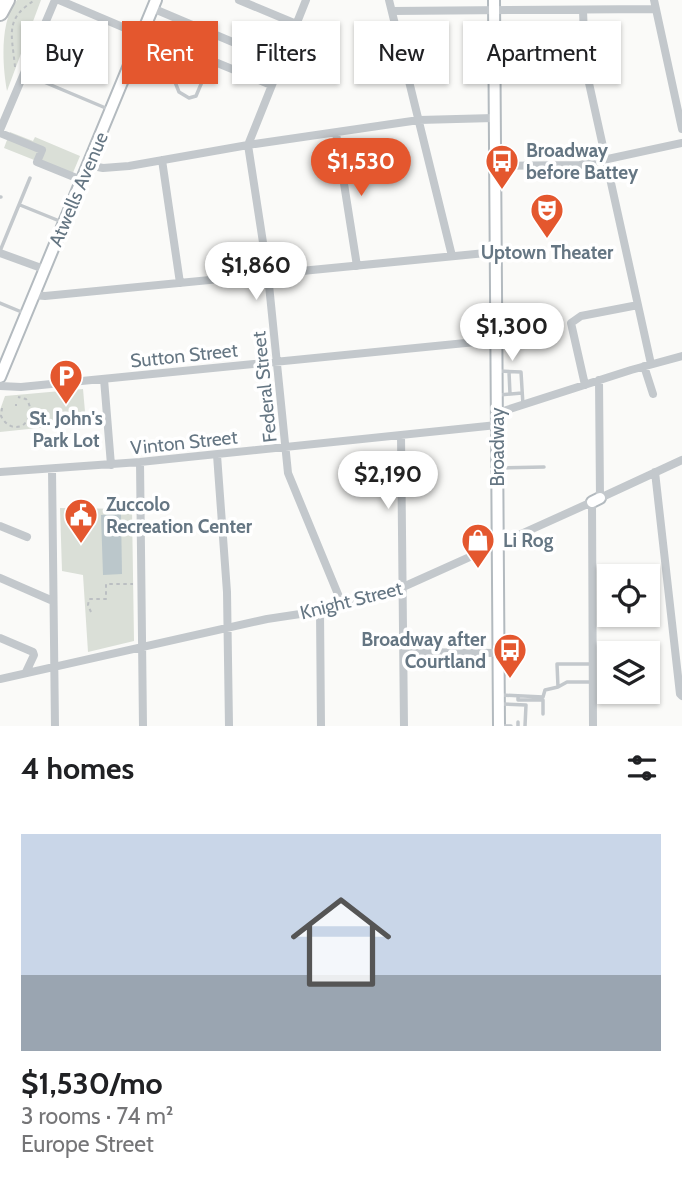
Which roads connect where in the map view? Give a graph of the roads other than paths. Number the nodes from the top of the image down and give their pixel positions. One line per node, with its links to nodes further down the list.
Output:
1 (7, 0): 11 (highway)
2 (57, 0): 12 (street); 17 (street)
3 (239, 0): 14 (street)
4 (306, 0): 15 (street, Federal Street)
5 (389, 0): 10 (street)
6 (154, 4): 13 (main road, Atwells Avenue); 18 (street)
7 (494, 5): 9 (street); 10 (street); 28 (main road, Broadway)
8 (655, 5): 9 (street); 30 (street)
9 (583, 10): 36 (street)
10 (392, 11): 16 (street)
11 (0, 13)
12 (48, 21)
13 (147, 21)
14 (289, 21)
15 (297, 21)
16 (395, 21)
17 (122, 27)
18 (232, 40)
19 (218, 64): 26 (street)
20 (21, 81): 31 (street)
21 (122, 81): 27 (main road, Atwells Avenue)
22 (48, 84): 27 (lane)
23 (176, 84): 24 (lane)
24 (201, 84)
25 (411, 84): 29 (street)
26 (271, 85): 34 (street, Federal Street)
27 (110, 110): 37 (main road, Atwells Avenue)
28 (494, 118): 29 (street); 38 (main road, Broadway)
29 (419, 120): 32 (street); 45 (street)
30 (682, 129)
31 (0, 131): 39 (street)
32 (336, 133): 34 (street); 46 (street)
33 (682, 143): 36 (street)
34 (248, 145): 35 (street); 48 (street, Federal Street)
35 (162, 160): 37 (street); 49 (street)
36 (606, 160): 38 (street); 52 (street)
37 (88, 165): 42 (main road, Atwells Avenue)
38 (495, 166): 44 (main road, Broadway)
39 (74, 177)
40 (30, 178): 41 (lane)
41 (20, 205): 42 (lane); 43 (lane)
42 (64, 223): 47 (main road, Atwells Avenue)
43 (0, 252): 47 (street)
44 (496, 252): 45 (street); 54 (main road, Broadway)
45 (453, 256): 46 (street)
46 (357, 266): 48 (street)
47 (44, 270): 50 (main road, Atwells Avenue)
48 (268, 275): 49 (street); 56 (street, Federal Street)
49 (180, 283): 50 (street)
50 (33, 295): 53 (main road, Atwells Avenue)
51 (0, 303): 53 (lane)
52 (638, 305): 57 (street); 63 (street)
53 (26, 314): 60 (main road, Atwells Avenue)
54 (496, 340): 56 (street, Sutton Street); 58 (main road, Broadway)
55 (682, 356): 57 (street)
56 (277, 361): 61 (street, Sutton Street); 73 (street, Federal Street)
57 (647, 365): 62 (street); 67 (street)
58 (496, 371): 59 (lane); 68 (main road, Broadway)
59 (509, 372): 65 (lane); 66 (lane)
60 (0, 377)
61 (104, 379): 64 (street, Sutton Street); 77 (street)
62 (599, 380): 63 (street); 83 (street)
63 (585, 385): 69 (street)
64 (0, 386)
65 (523, 393): 66 (lane); 69 (lane)
66 (509, 394): 68 (lane)
67 (653, 394)
68 (497, 395): 70 (main road, Broadway)
69 (523, 405): 70 (street)
70 (497, 413): 71 (main road, Broadway)
71 (497, 425): 72 (street, Vinton Street); 79 (main road, Broadway)
72 (401, 435): 73 (street, Vinton Street); 88 (street)
73 (286, 447): 74 (street, Vinton Street); 90 (street, Federal Street)
74 (218, 455): 76 (street, Vinton Street); 92 (street)
75 (682, 460): 82 (street, Knight Street)
76 (140, 462): 77 (street, Vinton Street); 94 (street)
77 (111, 465): 80 (street, Vinton Street)
78 (544, 467): 79 (lane)
79 (497, 468): 86 (main road, Broadway)
80 (52, 469): 81 (street, Vinton Street); 89 (street)
81 (0, 472)
82 (655, 472): 83 (street, Knight Street); 103 (street)
83 (596, 500): 86 (street, Knight Street); 97 (street)
84 (0, 526): 85 (street)
85 (27, 537)
86 (498, 546): 88 (street, Knight Street); 96 (main road, Broadway)
87 (0, 578): 89 (street)
88 (403, 587): 90 (street, Knight Street); 95 (street)
89 (53, 601): 98 (street)
90 (342, 604): 91 (street, Knight Street)
91 (320, 611): 92 (street, Knight Street); 110 (street)
92 (229, 628): 94 (street, Knight Street); 109 (street)
93 (0, 638): 99 (street)
94 (142, 647): 98 (street, Knight Street); 108 (street)
95 (404, 652): 96 (street); 111 (street)
96 (499, 653): 104 (main road, Broadway)
97 (593, 664): 101 (street); 102 (lane)
98 (54, 666): 99 (street, Knight Street); 107 (street)
99 (26, 672): 100 (street, Knight Street)
100 (0, 678)
101 (593, 682): 102 (lane); 115 (street)
102 (558, 687): 105 (lane)
103 (682, 696)
104 (499, 700): 105 (lane); 105 (lane); 112 (main road, Broadway)
105 (518, 702): 106 (lane); 114 (lane)
106 (543, 714)
107 (55, 726)
108 (142, 726)
109 (229, 726)
110 (321, 726)
111 (404, 726)
112 (499, 726): 113 (lane)
113 (511, 726)
114 (524, 726)
115 (593, 726)

